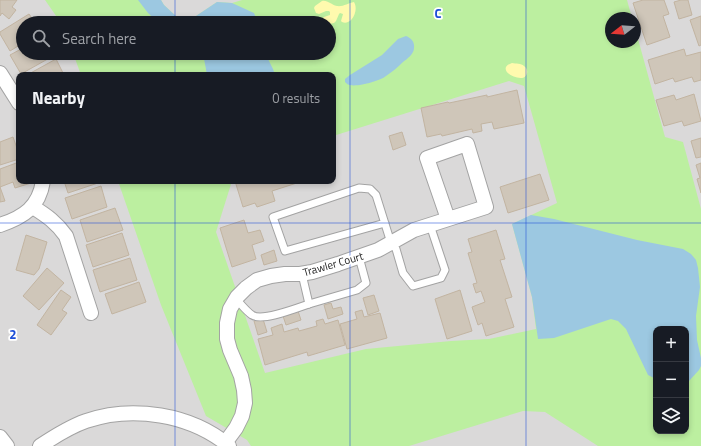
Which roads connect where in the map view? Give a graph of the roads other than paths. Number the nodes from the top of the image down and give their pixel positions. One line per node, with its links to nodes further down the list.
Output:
1 (0, 73): 2 (street)
2 (16, 98)
3 (42, 184): 4 (street)
4 (33, 207): 7 (street); 14 (street)
5 (448, 219): 5 (street, Trawler Court); 8 (street, Trawler Court)
6 (385, 223): 6 (lane); 9 (lane)
7 (0, 225)
8 (430, 225): 9 (street, Trawler Court); 9 (lane)
9 (391, 243): 10 (street, Trawler Court)
10 (359, 257): 11 (street, Trawler Court); 13 (lane)
11 (302, 274): 12 (street, Trawler Court); 13 (lane)
12 (236, 299): 13 (lane); 16 (street, Trawler Court)
13 (309, 304)
14 (91, 313)
15 (0, 437): 17 (street)
16 (227, 445): 18 (street)
17 (7, 446)
18 (40, 446)

